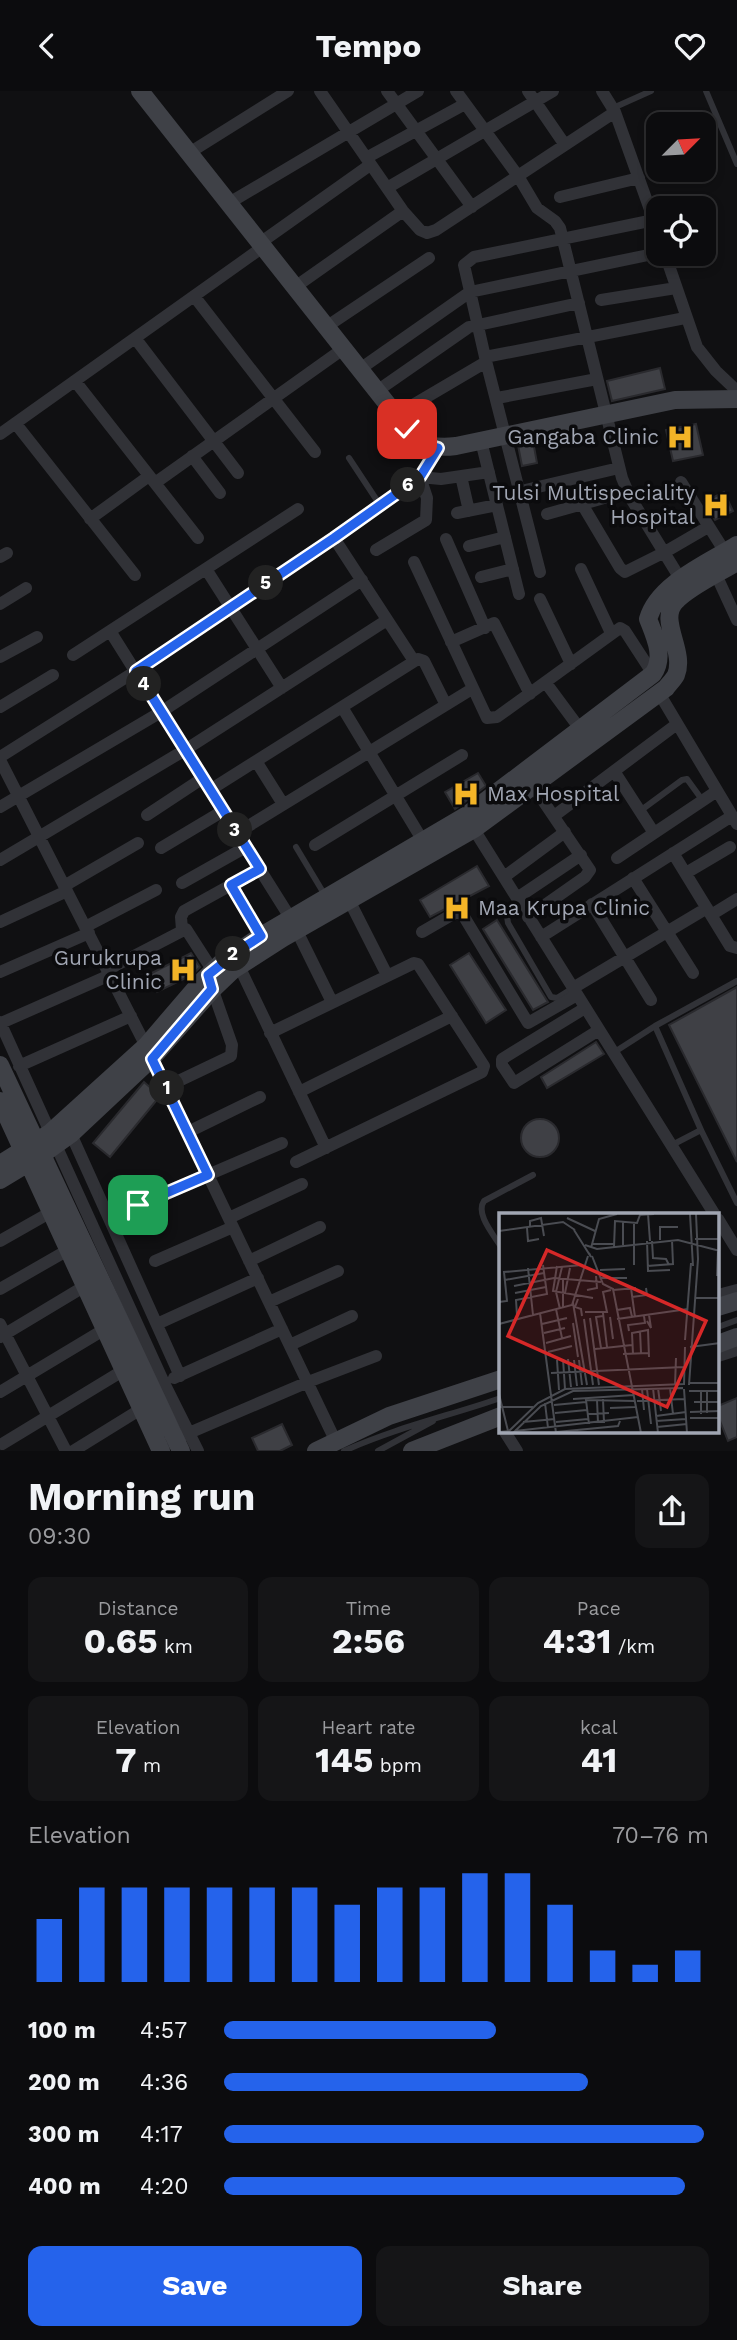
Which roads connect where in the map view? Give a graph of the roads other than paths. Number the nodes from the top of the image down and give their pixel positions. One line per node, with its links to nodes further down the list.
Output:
1 (140, 91): 18 (street)
2 (288, 91): 18 (street)
3 (320, 91): 16 (street)
4 (387, 91): 12 (street)
5 (418, 91): 12 (street)
6 (456, 91): 13 (street)
7 (553, 91): 10 (street)
8 (651, 91): 11 (lane)
9 (706, 91): 21 (lane)
10 (532, 96): 15 (street); 17 (street)
11 (610, 100): 17 (street); 23 (street)
12 (396, 104): 14 (street); 16 (street)
13 (465, 104): 14 (street); 15 (street)
14 (415, 131): 19 (street); 20 (street)
15 (485, 131): 19 (street); 22 (street)
16 (348, 132): 20 (street); 27 (street)
17 (565, 145): 22 (street)
18 (189, 153): 27 (street)
19 (436, 160): 24 (street); 28 (street)
20 (368, 161): 24 (street); 32 (street)
21 (737, 165)
22 (518, 176): 28 (street); 31 (street)
23 (639, 178): 25 (street); 26 (street)
24 (387, 188): 29 (street)
25 (560, 197)
26 (646, 198)
27 (229, 203): 32 (street)
28 (472, 207): 29 (street)
29 (403, 211): 37 (street)
30 (646, 227): 31 (street)
31 (565, 239): 36 (street); 39 (street)
32 (262, 245): 37 (street); 40 (street)
33 (646, 256): 36 (street)
34 (429, 258): 45 (street)
35 (669, 266): 38 (street)
36 (572, 271): 39 (street); 42 (street)
37 (295, 287): 45 (street)
38 (676, 288): 41 (street); 43 (street)
39 (470, 292): 44 (street); 50 (street)
40 (194, 296): 46 (street); 55 (street)
41 (601, 300)
42 (579, 303): 44 (street); 47 (street)
43 (685, 317): 47 (street); 54 (street)
44 (478, 325): 49 (street); 53 (street)
45 (326, 327): 48 (street)
46 (135, 338): 52 (street); 63 (street)
47 (587, 338): 49 (street); 51 (street)
48 (344, 349): 50 (street); 55 (street)
49 (486, 360): 56 (street); 59 (street)
50 (360, 369): 53 (street)
51 (597, 379): 56 (street); 58 (street)
52 (75, 381): 60 (street); 74 (street)
53 (377, 391): 59 (street)
54 (737, 391)
55 (273, 398): 63 (street); 66 (street)
56 (497, 398): 62 (street)
57 (737, 398): 58 (street)
58 (605, 414): 62 (street); 69 (street)
59 (396, 415): 65 (street)
60 (16, 424): 61 (street); 84 (street)
61 (0, 434)
62 (507, 435): 64 (street); 76 (street)
63 (213, 440): 67 (street); 71 (street)
64 (481, 441): 65 (street); 70 (street)
65 (438, 448): 73 (street)
66 (315, 452)
67 (191, 456): 74 (street); 77 (street)
68 (349, 458): 80 (lane)
69 (619, 468): 76 (street); 92 (street)
70 (489, 472): 72 (street); 81 (street)
71 (238, 473)
72 (461, 476): 73 (street); 81 (street)
73 (420, 477): 80 (street); 91 (street)
74 (152, 479): 84 (street); 87 (street)
75 (681, 482): 85 (street)
76 (521, 491): 98 (street)
77 (220, 493)
78 (604, 498): 79 (street)
79 (582, 504): 83 (street); 92 (street)
80 (380, 505): 88 (street)
81 (497, 505): 86 (street)
82 (298, 509): 95 (street)
83 (547, 514)
84 (90, 519): 99 (street)
85 (708, 527): 92 (street); 93 (street)
86 (505, 537): 90 (street); 96 (street)
87 (198, 538)
88 (334, 538): 101 (street); 107 (street)
89 (446, 539): 110 (street)
90 (469, 545)
91 (376, 550)
92 (665, 552): 102 (street)
93 (725, 559): 102 (street); 109 (street); 126 (street)
94 (414, 562): 114 (street)
95 (206, 569): 107 (street); 111 (street)
96 (513, 569): 100 (street); 104 (street)
97 (581, 569): 112 (street)
98 (540, 572)
99 (135, 575)
100 (481, 577)
101 (362, 580): 108 (street); 115 (street)
102 (681, 580): 121 (street)
103 (26, 588): 106 (street)
104 (519, 594)
105 (540, 599): 119 (street)
106 (0, 604)
107 (232, 607): 115 (street); 120 (street)
108 (387, 620): 118 (street); 124 (street)
109 (737, 621)
110 (485, 628): 114 (street); 127 (street)
111 (110, 631): 116 (street); 120 (street)
112 (611, 633): 119 (street); 121 (street)
113 (37, 637): 117 (street)
114 (451, 642): 125 (street)
115 (257, 649): 124 (street); 131 (street)
116 (73, 655)
117 (0, 657)
118 (414, 661): 128 (street); 130 (street)
119 (571, 664): 123 (street)
120 (136, 671): 131 (street); 137 (street)
121 (653, 674): 133 (street)
122 (53, 675): 129 (street)
123 (546, 684): 127 (street); 133 (street)
124 (282, 688): 134 (street)
125 (472, 689): 127 (street); 128 (street)
126 (659, 693): 132 (street); 133 (street)
127 (530, 694)
128 (446, 705): 135 (street)
129 (0, 706)
130 (342, 707): 135 (street); 138 (street)
131 (161, 712): 134 (street); 145 (street)
132 (677, 724): 139 (street); 143 (street)
133 (586, 736): 141 (street); 154 (street)
134 (185, 750): 140 (street); 158 (street)
135 (369, 751): 144 (street); 147 (street)
136 (462, 755): 144 (street)
137 (0, 758): 145 (street)
138 (256, 761): 142 (street); 147 (street)
139 (614, 771): 150 (street); 152 (street)
140 (203, 778): 142 (street); 151 (street)
141 (533, 786): 152 (street); 154 (street)
142 (210, 790): 149 (street)
143 (717, 791): 146 (street); 153 (street)
144 (396, 795): 159 (street); 161 (street)
145 (19, 797): 148 (street); 158 (street)
146 (703, 801): 150 (lane); 157 (street)
147 (283, 804): 156 (street)
148 (0, 807)
149 (223, 811): 156 (street); 165 (street)
150 (640, 811): 157 (street)
151 (147, 815)
152 (554, 816): 155 (street)
153 (735, 820): 166 (street)
154 (470, 823): 159 (street); 172 (street); 180 (street)
155 (565, 832): 167 (street); 172 (street)
156 (237, 833): 162 (street)
157 (654, 833): 168 (street)
158 (39, 837): 169 (street); 176 (street)
159 (424, 841): 178 (street)
160 (138, 843): 176 (street)
161 (315, 845)
162 (246, 847): 170 (street); 174 (street)
163 (296, 847): 178 (lane)
164 (730, 847): 171 (street)
165 (161, 848)
166 (673, 853): 171 (street); 173 (street)
167 (580, 855): 181 (street); 184 (street)
168 (617, 858)
169 (0, 860)
170 (260, 869): 175 (street); 186 (street)
171 (686, 873): 183 (street)
172 (504, 877): 181 (street)
173 (633, 878): 182 (street); 190 (street)
174 (182, 883)
175 (231, 885): 188 (street); 191 (street)
176 (66, 888): 185 (street); 187 (street)
177 (156, 890): 187 (street)
178 (326, 898): 186 (street)
179 (737, 899): 183 (street)
180 (349, 901): 186 (street); 199 (street)
181 (519, 901): 184 (street); 202 (lane)
182 (592, 904): 192 (street); 194 (street)
183 (709, 912): 190 (street); 193 (street)
184 (528, 917): 192 (street)
185 (0, 922)
186 (294, 925): 191 (street); 195 (street); 204 (street)
187 (87, 930): 196 (street); 197 (street)
188 (182, 930): 197 (street); 200 (street)
189 (422, 932): 202 (street)
190 (666, 933): 194 (street); 198 (street)
191 (261, 936): 200 (street)
192 (541, 937): 202 (street)
193 (737, 948)
194 (625, 957): 202 (street); 203 (street)
195 (239, 966): 200 (street); 211 (street)
196 (0, 972)
197 (108, 972): 206 (street); 208 (street)
198 (694, 973)
199 (387, 975): 204 (street); 207 (street)
200 (211, 978): 212 (street); 216 (street)
201 (737, 981): 209 (lane)
202 (575, 992): 205 (street)
203 (652, 999)
204 (332, 1002): 211 (street)
205 (585, 1008): 210 (street); 210 (street)
206 (131, 1016): 212 (street); 215 (street)
207 (452, 1016): 217 (street); 225 (street)
208 (0, 1022): 215 (street)
209 (655, 1026): 213 (lane); 220 (lane)
210 (598, 1030): 213 (street)
211 (271, 1033): 217 (street)
212 (149, 1052): 216 (street); 223 (street)
213 (613, 1053): 224 (street)
214 (0, 1065): 223 (street)
215 (19, 1066): 223 (street)
216 (166, 1087): 221 (street)
217 (299, 1092): 225 (street)
218 (260, 1097): 221 (street)
219 (0, 1101): 223 (street)
220 (701, 1130): 224 (lane); 232 (lane)
221 (188, 1132): 228 (street)
222 (282, 1143): 228 (street)
223 (44, 1146): 227 (street); 230 (street); 234 (street); 256 (street); 272 (street)
224 (671, 1146): 235 (street)
225 (326, 1148): 226 (street)
226 (296, 1162)
227 (0, 1164)
228 (208, 1175): 233 (street); 236 (street)
229 (533, 1175): 240 (lane)
230 (0, 1179)
231 (302, 1184): 236 (street)
232 (737, 1203)
233 (138, 1205)
234 (51, 1212): 239 (street); 241 (street)
235 (714, 1213)
236 (231, 1222): 243 (street); 244 (street)
237 (720, 1222): 242 (street)
238 (320, 1227): 244 (street)
239 (0, 1241)
240 (499, 1244)
241 (68, 1249): 247 (street); 248 (street)
242 (737, 1250)
243 (155, 1261)
244 (249, 1261): 246 (street)
245 (338, 1271): 252 (street)
246 (258, 1278): 252 (street); 256 (street)
247 (85, 1286): 258 (street); 260 (street)
248 (0, 1289)
249 (737, 1290): 250 (street)
250 (720, 1294)
251 (737, 1301): 253 (street)
252 (269, 1303): 259 (street)
253 (720, 1306)
254 (352, 1316): 263 (street)
255 (737, 1320): 257 (lane)
256 (157, 1324): 269 (street)
257 (720, 1326)
258 (104, 1328): 267 (street); 268 (street)
259 (282, 1329): 263 (street); 269 (street)
260 (2, 1332): 268 (street)
261 (737, 1338): 262 (street)
262 (720, 1343)
263 (290, 1345): 271 (street)
264 (737, 1350): 265 (street)
265 (720, 1355)
266 (376, 1356): 271 (street)
267 (124, 1370): 275 (street); 276 (street)
268 (27, 1375): 273 (street); 276 (street)
269 (180, 1376): 272 (street)
270 (499, 1380): 282 (street)
271 (308, 1382): 280 (street); 282 (street)
272 (158, 1386): 280 (street)
273 (0, 1392)
274 (499, 1399): 277 (lane)
275 (141, 1409): 284 (street); 286 (street)
276 (47, 1416): 281 (street); 285 (street)
277 (434, 1420): 282 (lane); 289 (lane)
278 (499, 1423): 283 (street)
279 (506, 1433): 291 (street)
280 (182, 1441): 287 (street)
281 (2, 1444)
282 (340, 1446): 288 (street)
283 (431, 1447): 290 (street)
284 (159, 1450)
285 (66, 1451)
286 (73, 1451)
287 (198, 1451)
288 (316, 1451)
289 (377, 1451)
290 (412, 1451)
291 (517, 1451)

